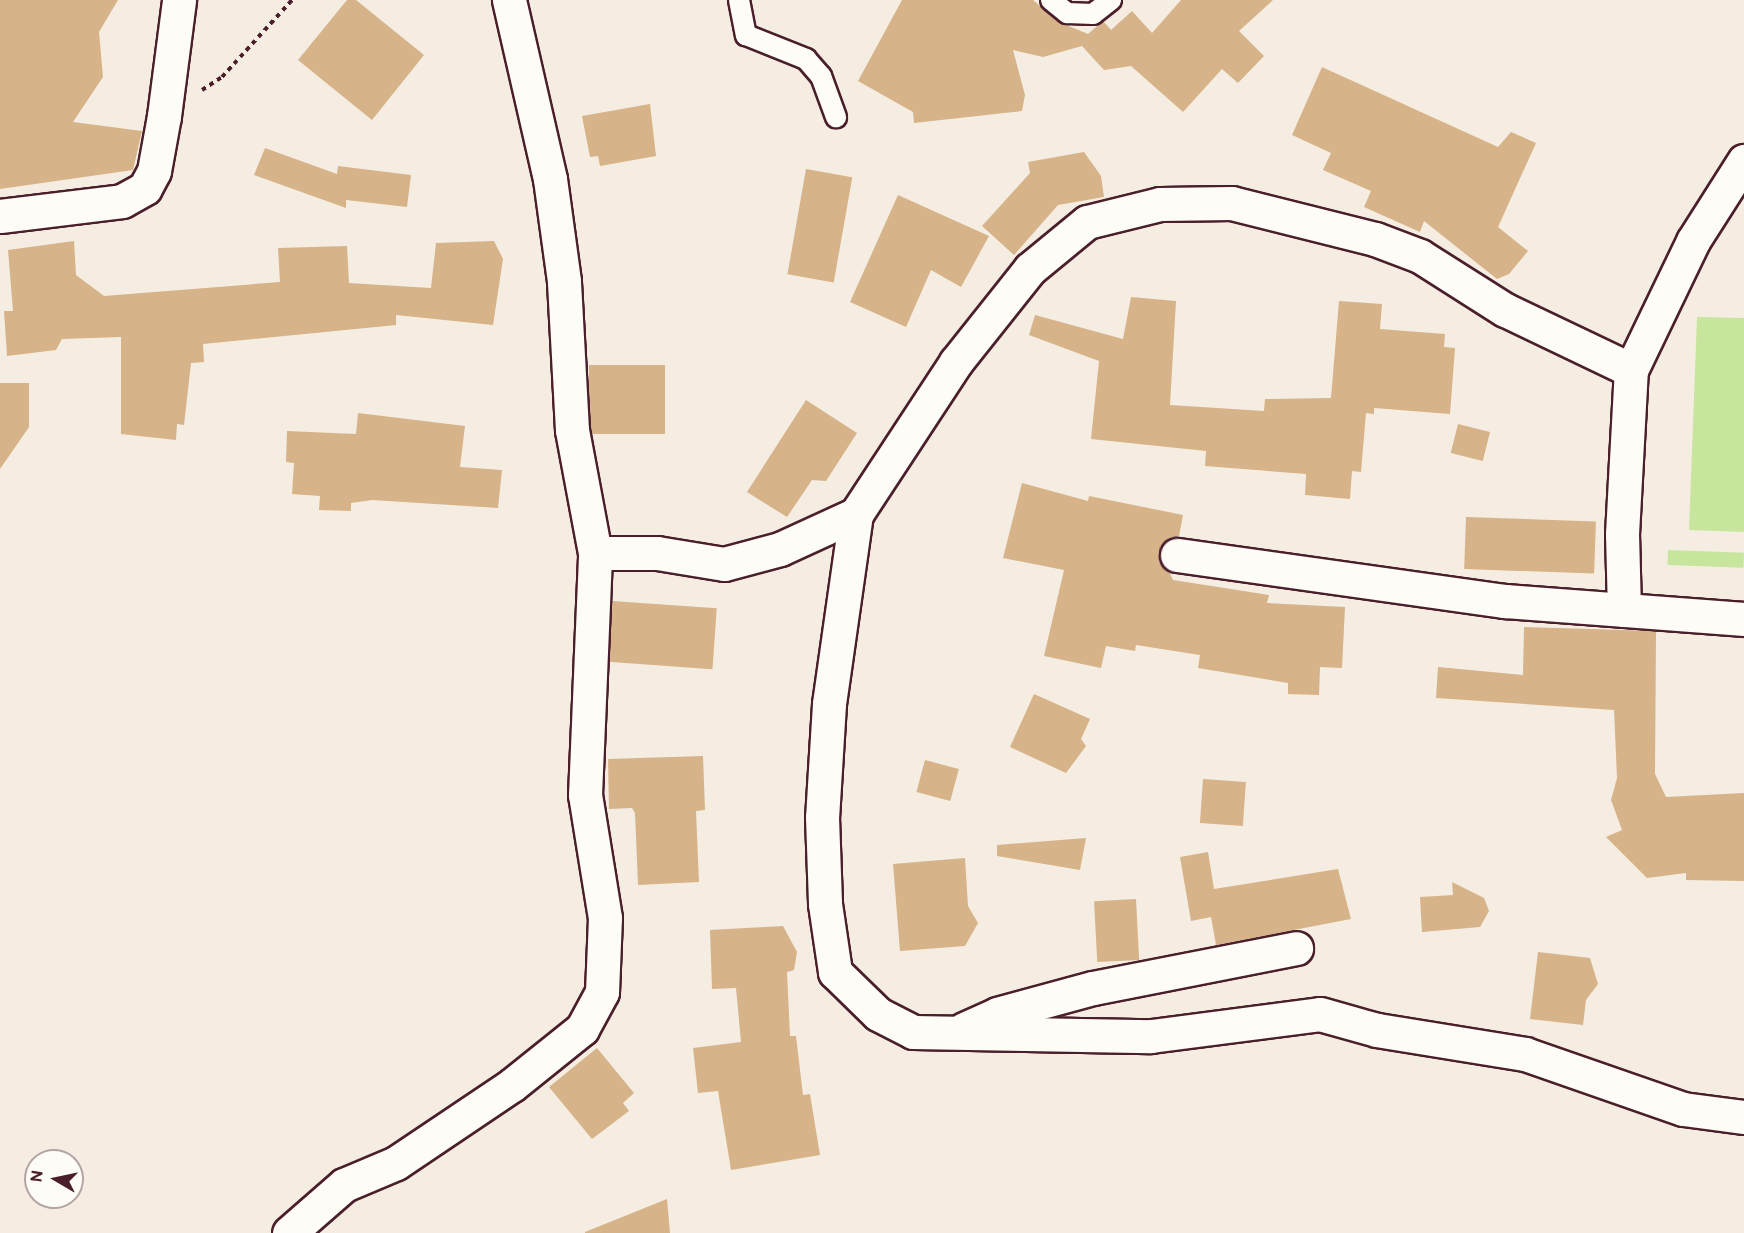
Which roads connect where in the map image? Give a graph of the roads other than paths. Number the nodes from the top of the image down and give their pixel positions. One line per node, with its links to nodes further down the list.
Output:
1 (179, 0): 8 (street)
2 (509, 0): 11 (street)
3 (739, 0): 6 (lane)
4 (1051, 0): 5 (lane)
5 (1111, 0)
6 (836, 117)
7 (1744, 161): 9 (street)
8 (0, 216)
9 (1631, 370): 10 (street); 13 (street)
10 (856, 514): 11 (street); 16 (street)
11 (595, 553): 18 (street)
12 (1177, 555): 13 (street)
13 (1624, 610): 14 (street)
14 (1744, 618)
15 (1296, 948): 16 (street)
16 (945, 1035): 17 (street)
17 (1744, 1117)
18 (289, 1233)

